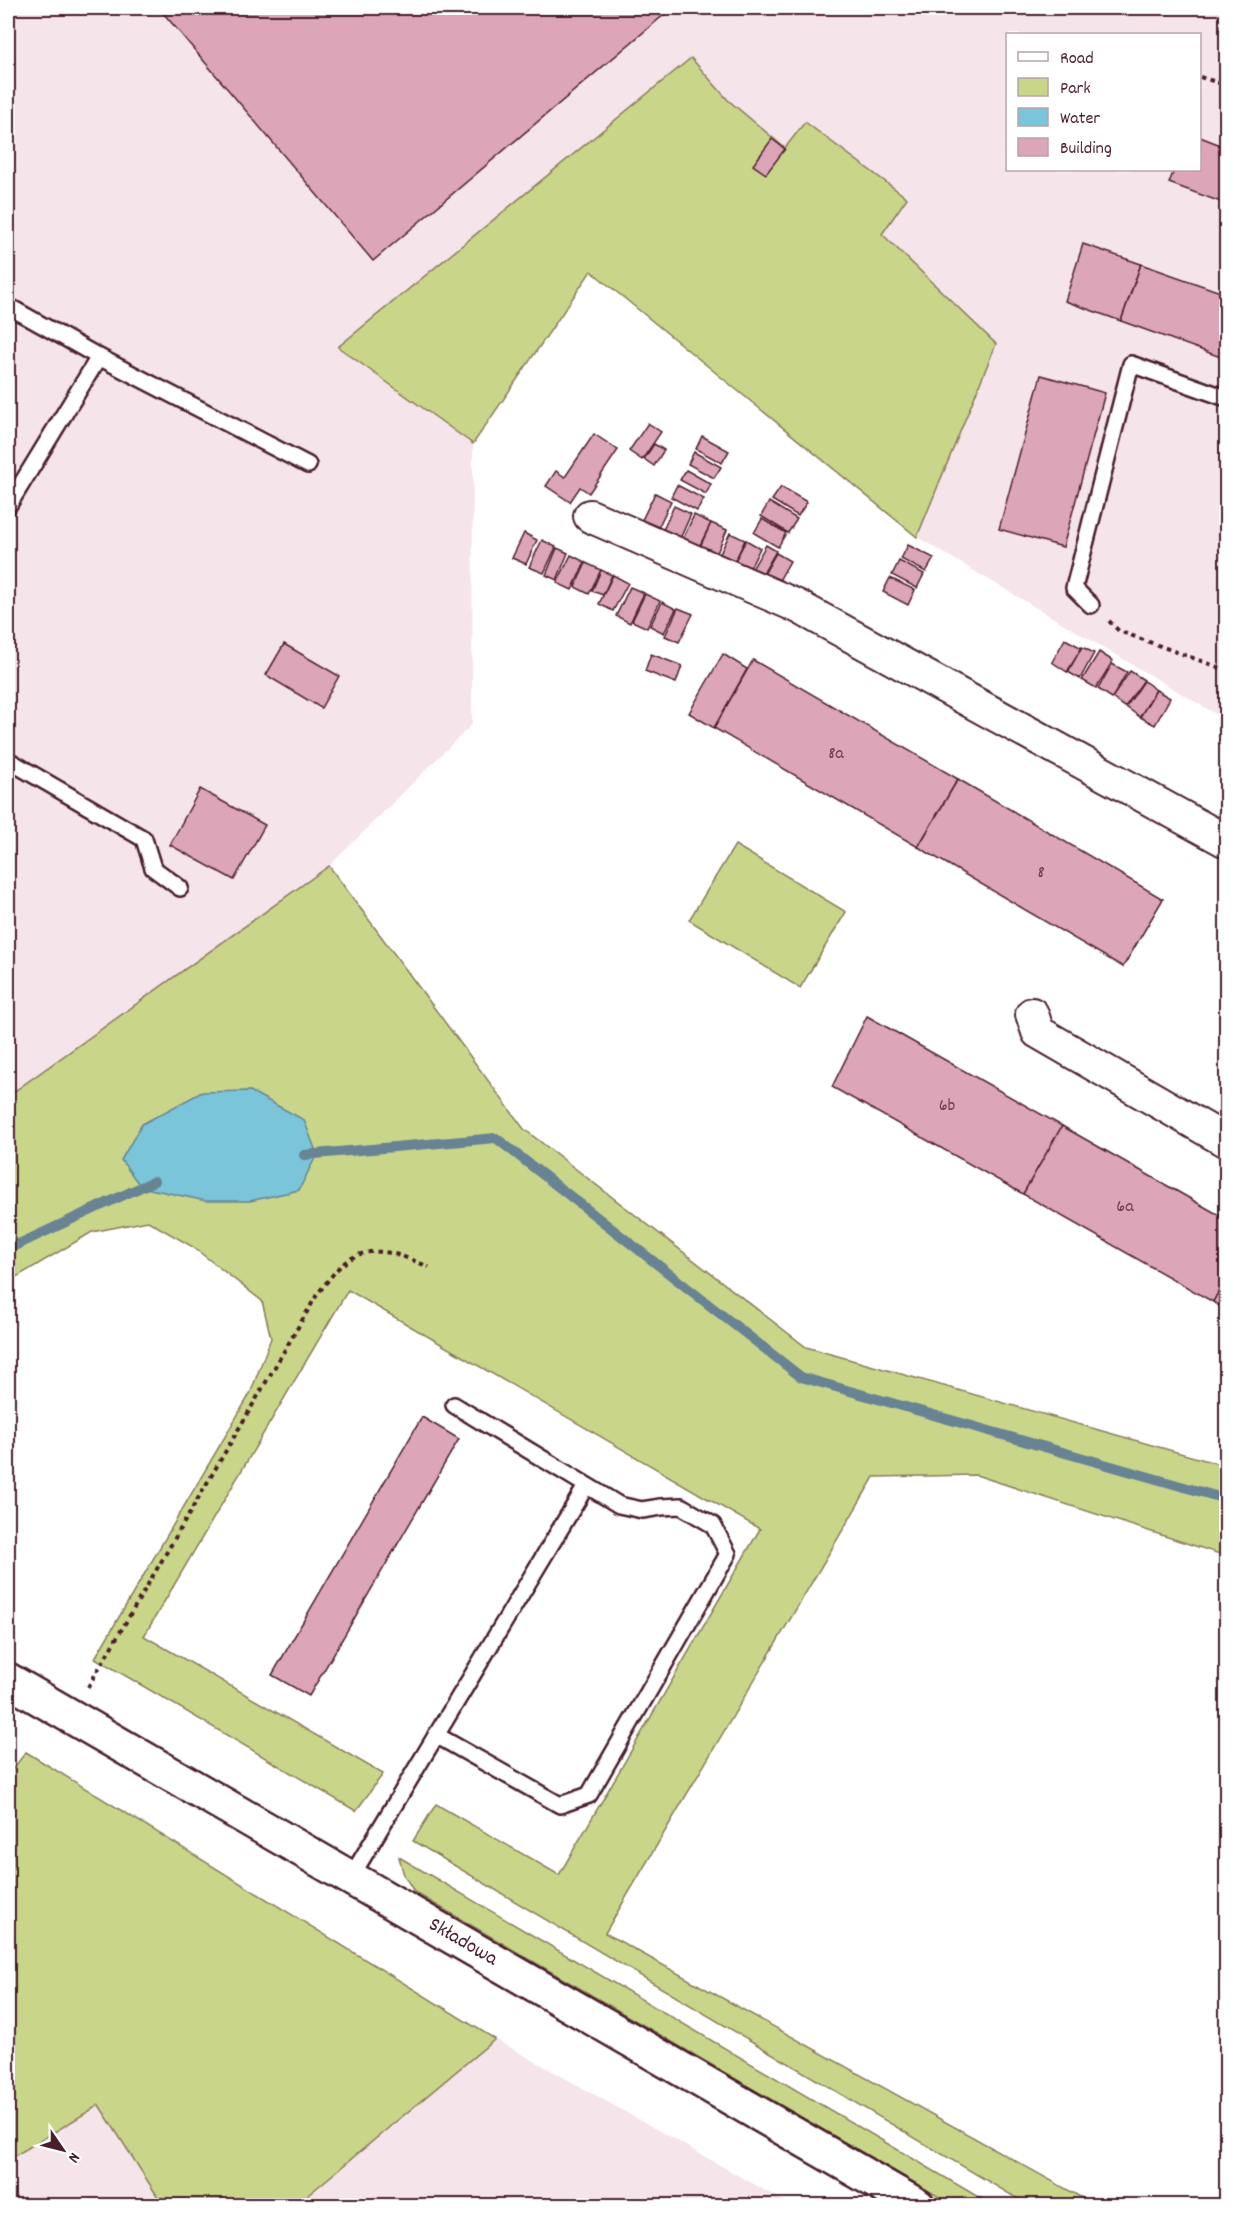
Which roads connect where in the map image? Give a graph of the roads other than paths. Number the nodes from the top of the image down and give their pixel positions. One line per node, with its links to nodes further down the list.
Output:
1 (8, 306): 2 (lane)
2 (99, 357): 4 (lane); 5 (lane)
3 (1227, 398): 7 (lane)
4 (308, 465)
5 (8, 506)
6 (590, 516): 9 (street)
7 (1091, 605)
8 (8, 760): 10 (lane)
9 (1227, 841)
10 (180, 888)
11 (1032, 1014): 12 (street)
12 (1227, 1141)
13 (454, 1405): 14 (lane)
14 (586, 1486): 16 (lane); 16 (lane)
15 (8, 1680): 17 (main road, Składowa)
16 (436, 1735): 17 (lane)
17 (351, 1878): 18 (main road, Składowa)
18 (918, 2205)

